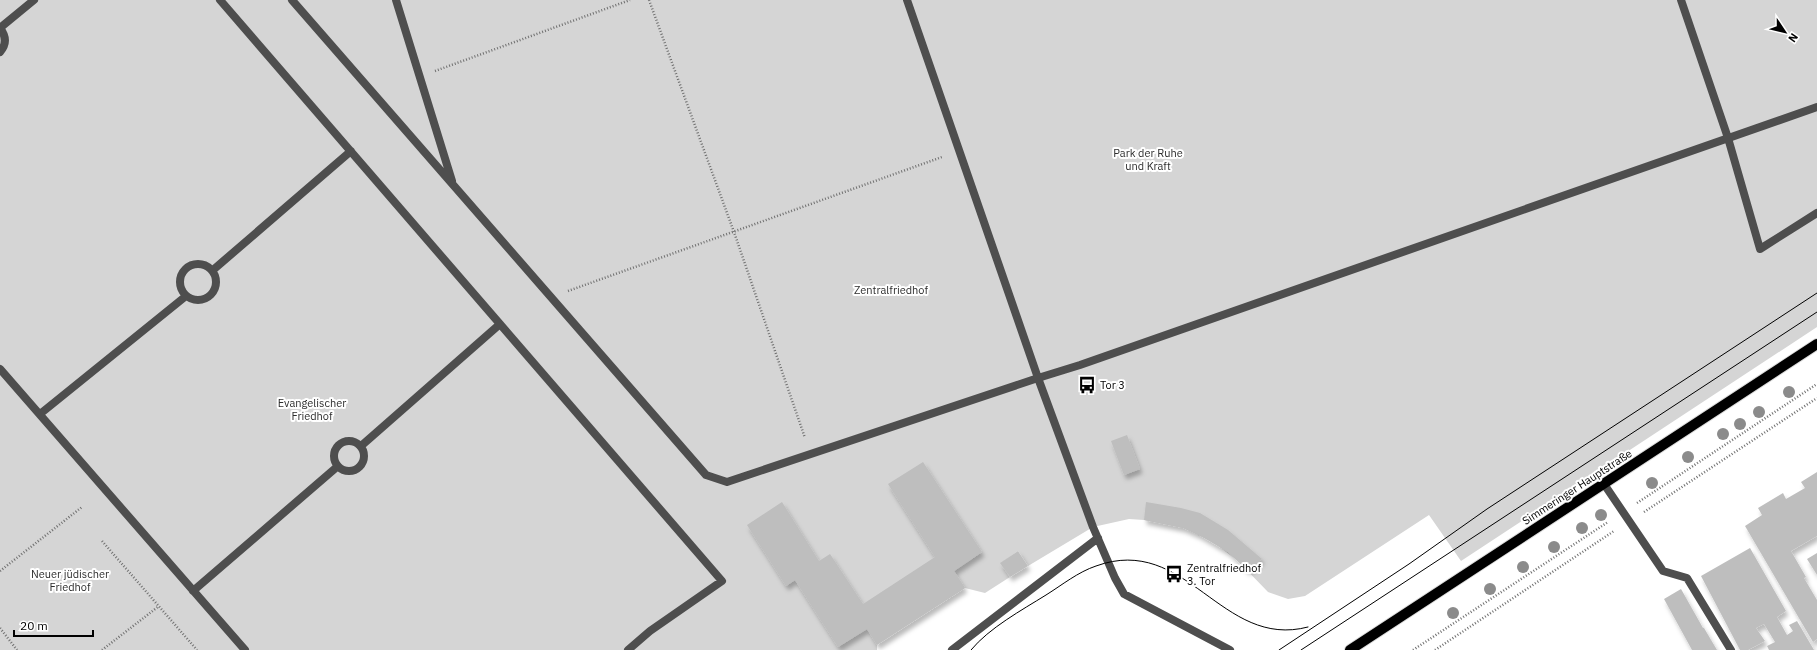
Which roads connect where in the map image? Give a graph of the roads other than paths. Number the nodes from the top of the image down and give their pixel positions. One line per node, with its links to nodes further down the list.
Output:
1 (34, 0): 7 (lane)
2 (220, 0): 10 (lane)
3 (292, 0): 11 (lane)
4 (396, 0): 11 (lane)
5 (907, 0): 18 (lane)
6 (1681, 0): 9 (lane)
7 (0, 52)
8 (1817, 107): 9 (lane)
9 (1728, 138): 12 (lane); 18 (lane)
10 (351, 151): 13 (lane); 15 (lane)
11 (453, 184): 18 (lane)
12 (1817, 212)
13 (213, 270): 14 (lane); 14 (lane)
14 (186, 296): 19 (lane)
15 (500, 324): 20 (lane); 26 (lane)
16 (1817, 344): 22 (main road, Simmeringer Hauptstraße)
17 (0, 369): 19 (lane)
18 (1038, 378): 23 (lane)
19 (40, 414): 24 (lane)
20 (361, 446): 21 (lane); 21 (lane)
21 (338, 466): 24 (lane)
22 (1604, 484): 29 (main road, Simmeringer Hauptstraße); 30 (lane)
23 (1098, 538): 27 (lane); 28 (lane)
24 (193, 591): 25 (lane)
25 (245, 650)
26 (628, 650)
27 (952, 650)
28 (1230, 650)
29 (1350, 650)
30 (1731, 650)

